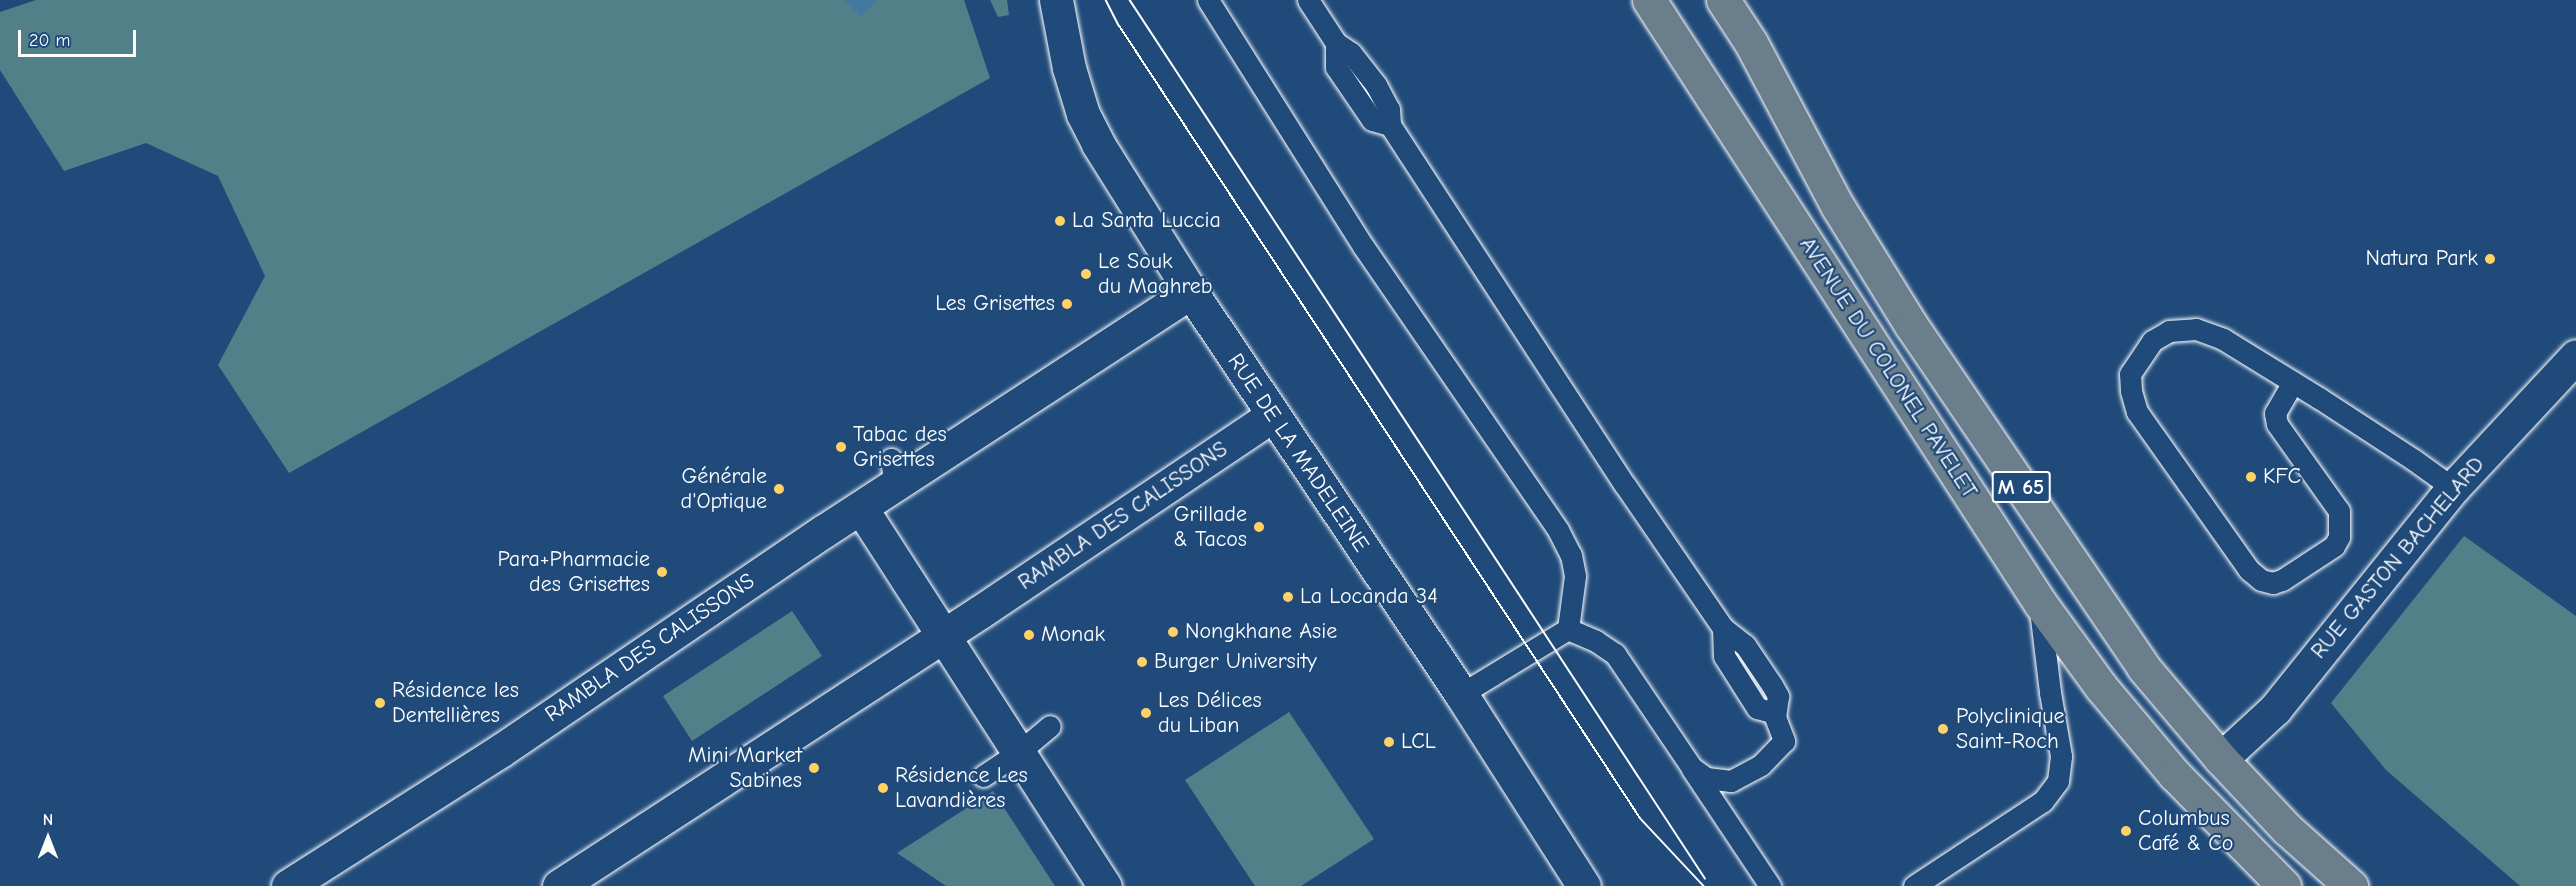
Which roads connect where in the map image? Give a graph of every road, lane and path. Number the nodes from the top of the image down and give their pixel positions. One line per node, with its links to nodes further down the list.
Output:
1 (1208, 0): 15 (lane)
2 (1308, 0): 6 (lane)
3 (1649, 0): 14 (main road, AVENUE DU COLONEL PAVELET / M 65)
4 (1723, 0): 20 (main road, AVENUE DU COLONEL PAVELET / M 65)
5 (1059, 1): 8 (street, RUE DE LA MADELEINE)
6 (1336, 43): 7 (lane); 7 (lane)
7 (1390, 125): 21 (lane)
8 (1191, 292): 11 (street, RUE DE LA MADELEINE); 13 (street, RAMBLA DES CALISSONS)
9 (2576, 356): 12 (street, RUE GASTON BACHELARD)
10 (2293, 382): 10 (lane); 12 (lane)
11 (1272, 416): 16 (street, RAMBLA DES CALISSONS); 17 (street, RUE DE LA MADELEINE)
12 (2453, 488): 20 (street, RUE GASTON BACHELARD)
13 (861, 508): 16 (street); 23 (street, RAMBLA DES CALISSONS)
14 (2040, 603): 28 (lane); 29 (main road, AVENUE DU COLONEL PAVELET / M 65)
15 (1568, 630): 17 (lane); 21 (lane)
16 (944, 635): 19 (street); 24 (street, RAMBLA DES CALISSONS)
17 (1461, 694): 26 (street, RUE DE LA MADELEINE)
18 (1050, 726): 19 (lane)
19 (1019, 752): 22 (lane); 25 (street)
20 (2221, 759): 30 (main road, AVENUE DU COLONEL PAVELET / M 65)
21 (1692, 768): 27 (lane)
22 (983, 776)
23 (288, 886)
24 (560, 886)
25 (1105, 886)
26 (1584, 886)
27 (1770, 886)
28 (1914, 886)
29 (2284, 886)
30 (2351, 886)

